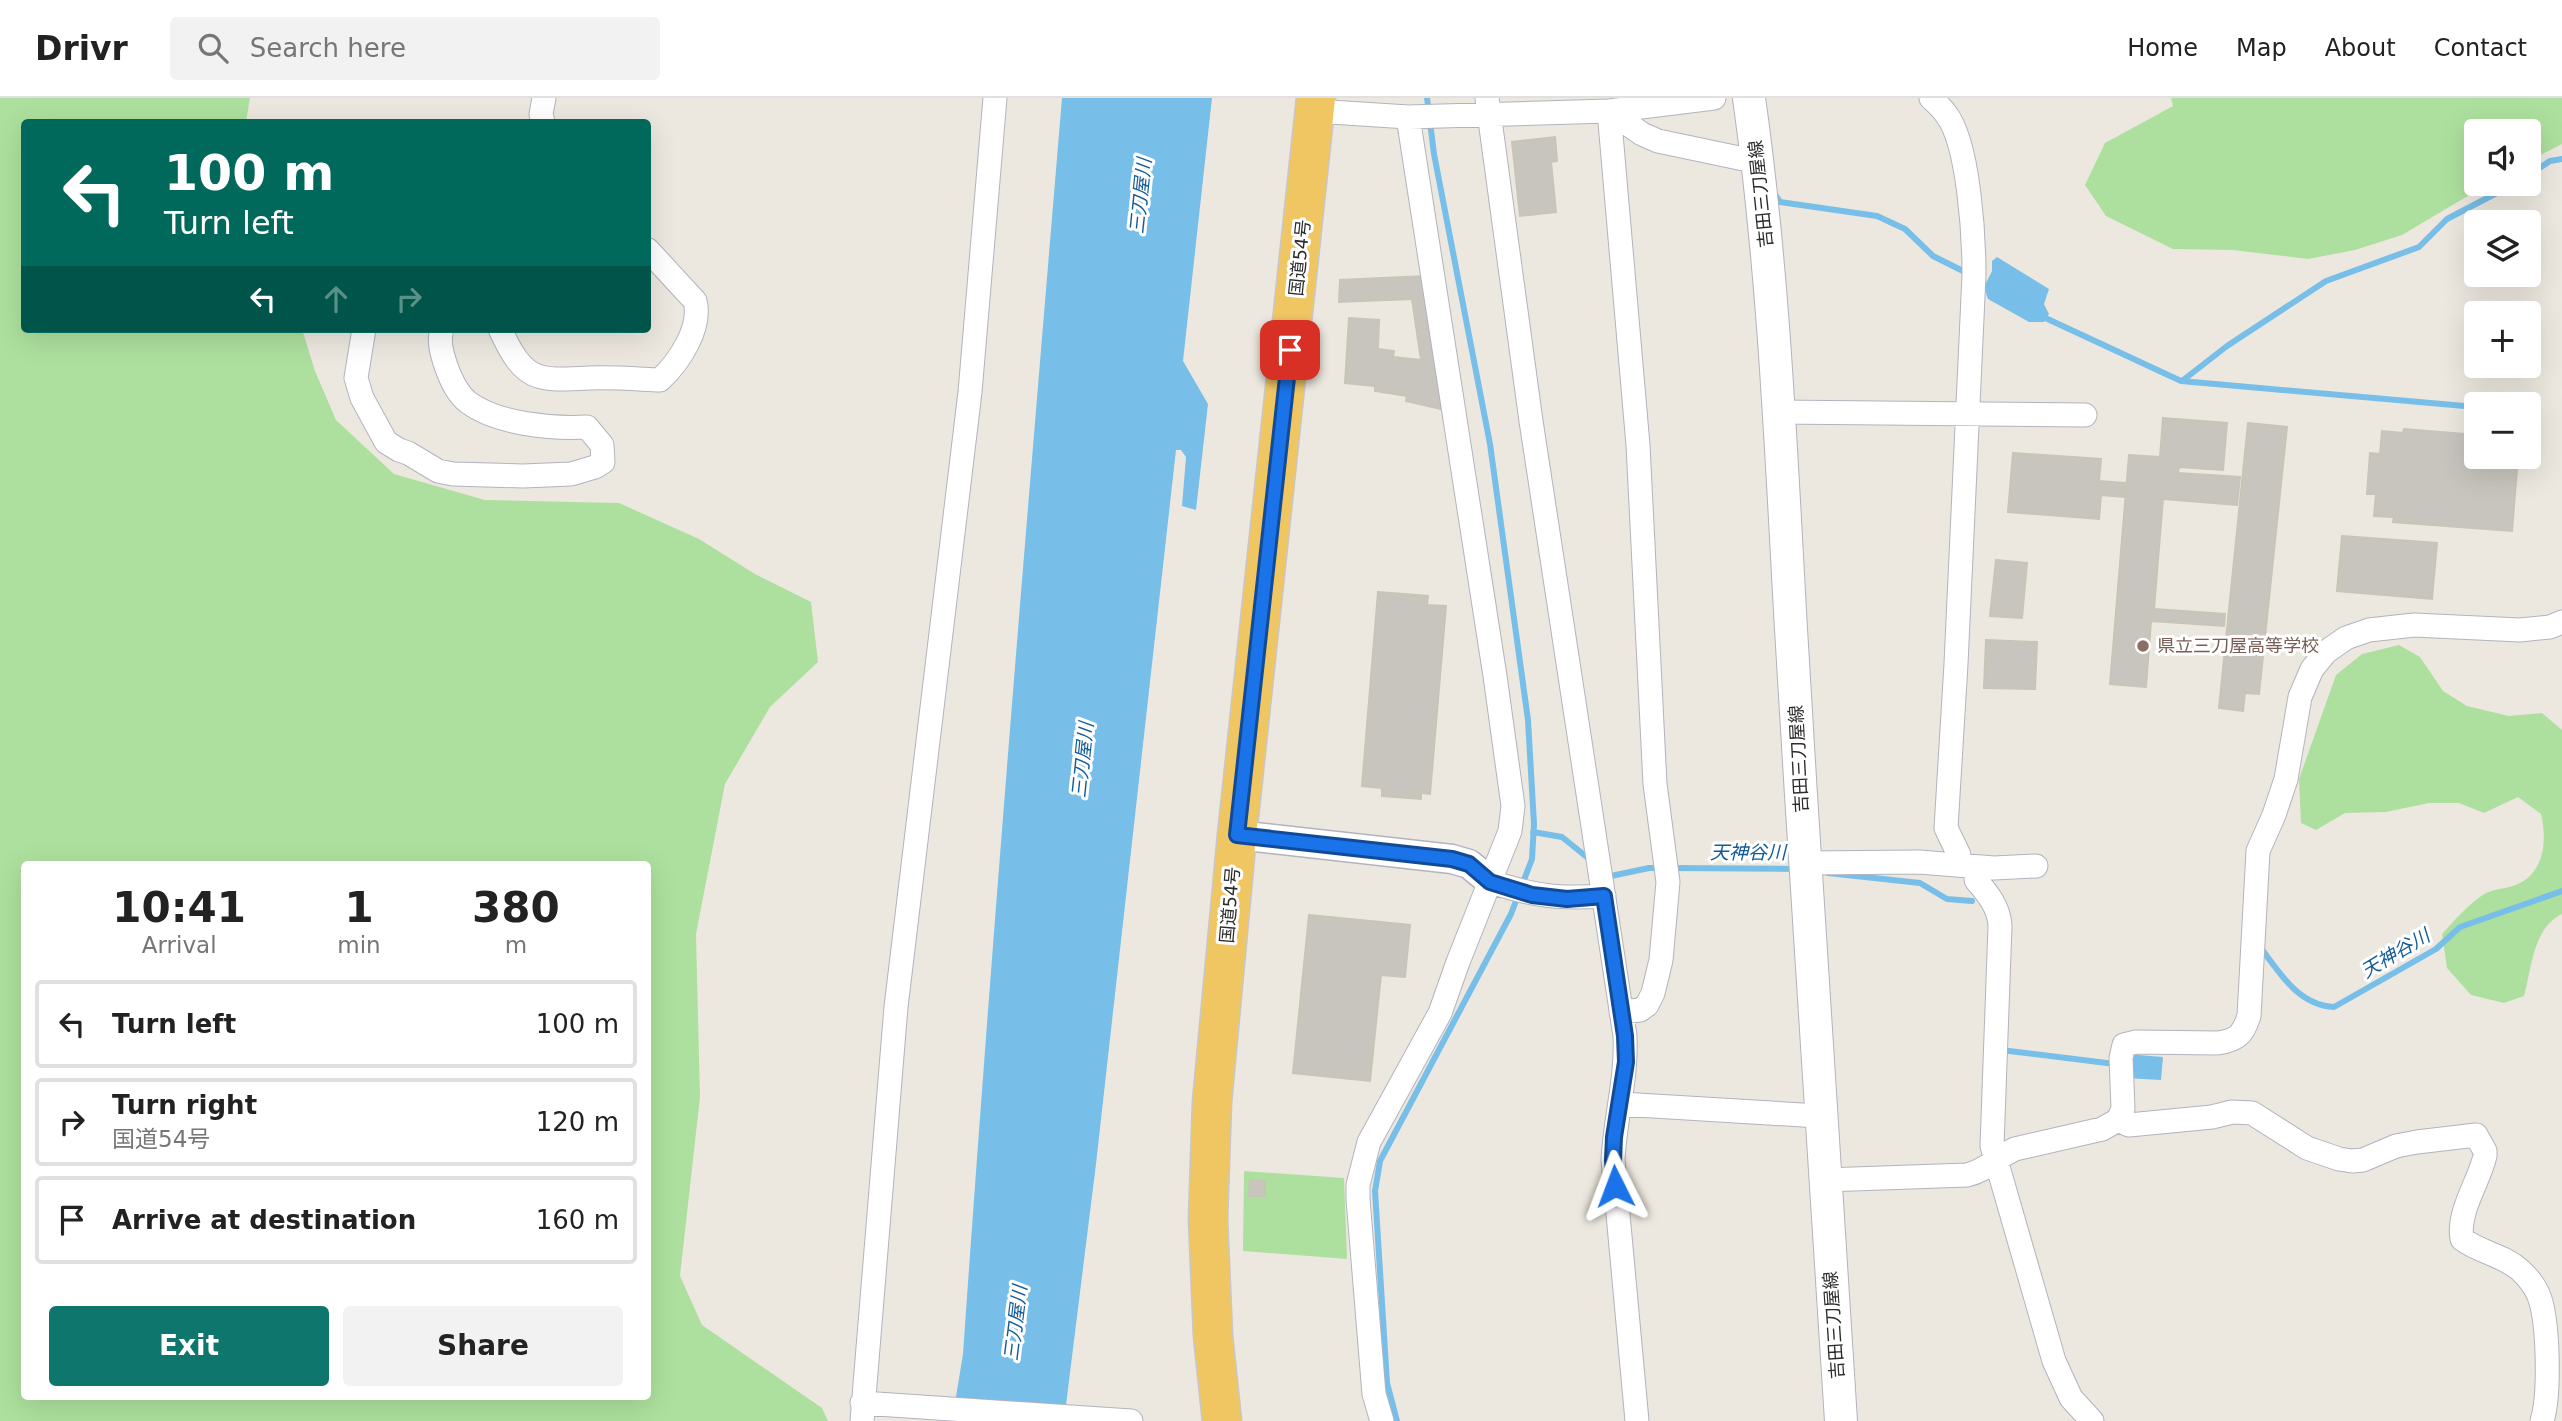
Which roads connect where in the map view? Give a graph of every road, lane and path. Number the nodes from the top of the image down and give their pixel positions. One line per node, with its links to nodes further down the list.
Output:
1 (544, 98): 10 (street)
2 (995, 98): 33 (street)
3 (1714, 98): 8 (street)
4 (1749, 98): 11 (main road, 吉田三刀屋線)
5 (1931, 98): 17 (street)
6 (1316, 104): 9 (street); 20 (highway, 国道54号)
7 (1488, 106): 8 (street); 9 (street); 26 (street)
8 (1609, 111): 11 (street); 27 (street)
9 (1412, 117): 25 (street)
10 (542, 119)
11 (1758, 162): 16 (main road, 吉田三刀屋線)
12 (651, 253): 15 (street)
13 (363, 333): 14 (street)
14 (441, 333)
15 (502, 333)
16 (1778, 412): 17 (street); 22 (main road, 吉田三刀屋線)
17 (1966, 412): 18 (street); 21 (street)
18 (2085, 415)
19 (2562, 622): 30 (street)
20 (1237, 835): 25 (street); 35 (highway, 国道54号)
21 (1959, 855)
22 (1805, 863): 23 (street); 29 (main road, 吉田三刀屋線)
23 (2036, 866)
24 (1976, 880): 31 (street)
25 (1490, 882): 26 (street); 36 (street)
26 (1604, 896): 27 (street)
27 (1621, 1012): 28 (street)
28 (1621, 1104): 29 (street); 37 (street)
29 (1819, 1116): 32 (main road, 吉田三刀屋線)
30 (2118, 1120): 31 (street); 40 (street)
31 (1995, 1161): 32 (street); 39 (street)
32 (1825, 1180): 38 (main road, 吉田三刀屋線)
33 (865, 1409): 34 (street)
34 (1131, 1421)
35 (1222, 1421)
36 (1382, 1421)
37 (1637, 1421)
38 (1836, 1421)
39 (2092, 1421)
40 (2542, 1421)

